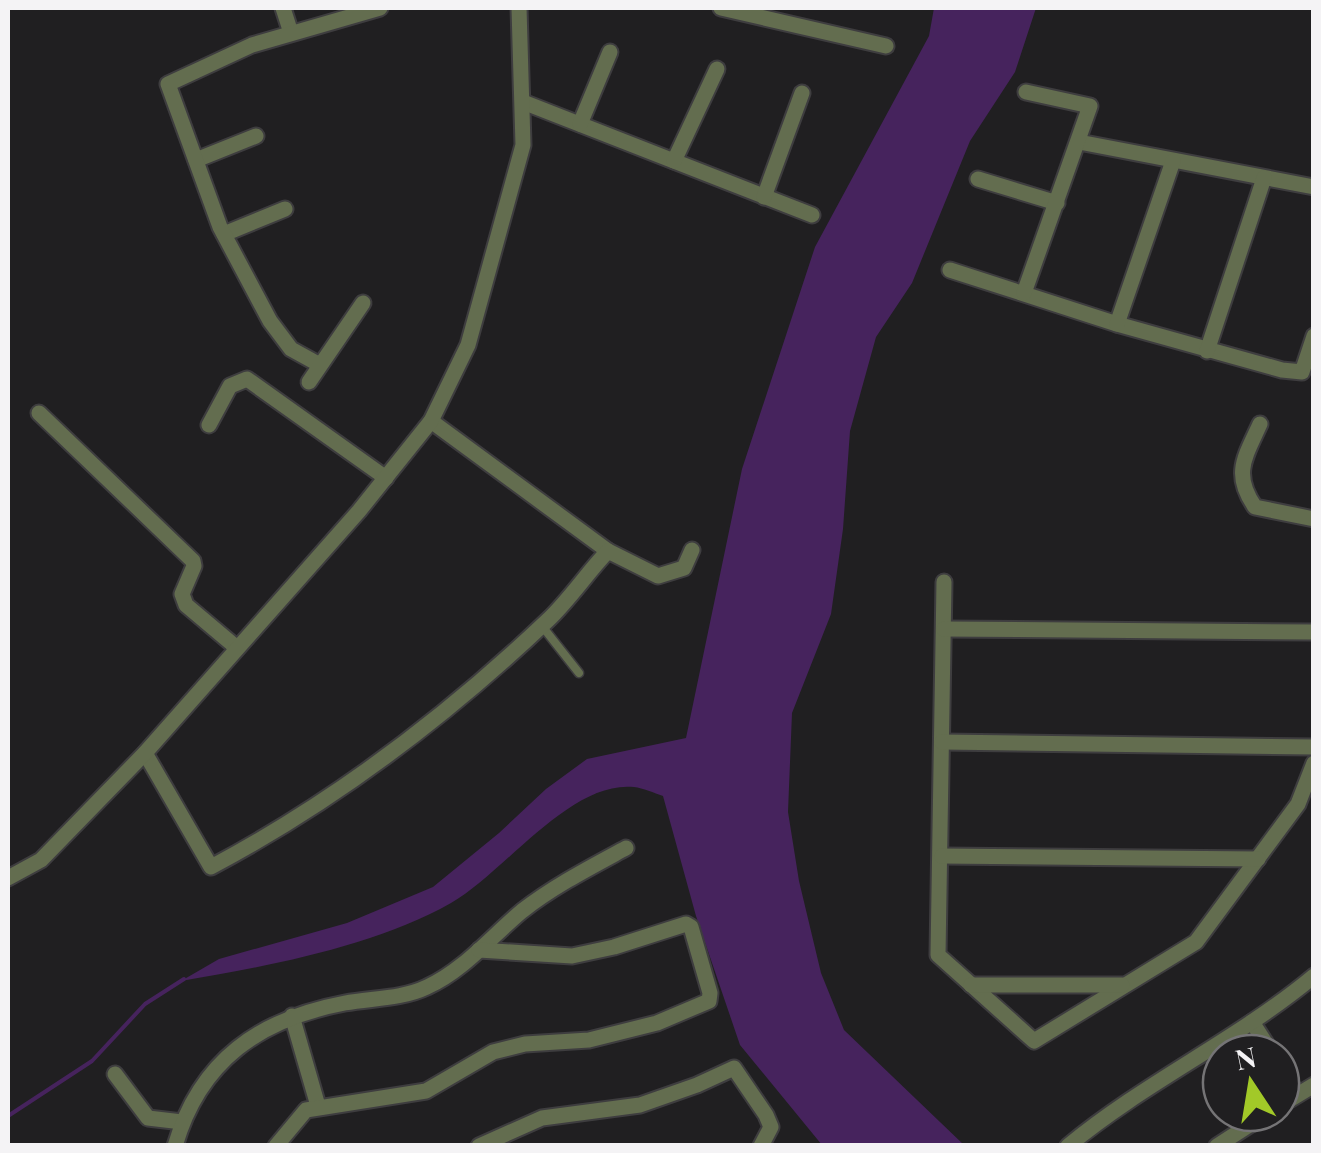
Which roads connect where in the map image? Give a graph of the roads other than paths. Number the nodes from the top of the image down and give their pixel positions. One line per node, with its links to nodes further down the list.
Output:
1 (283, 8): 6 (street)
2 (380, 8): 5 (street)
3 (519, 8): 12 (street)
4 (720, 8): 7 (street)
5 (347, 12): 6 (street)
6 (292, 34): 16 (street)
7 (886, 46)
8 (610, 52): 13 (street)
9 (717, 69): 18 (street)
10 (1026, 92): 15 (street)
11 (802, 93): 22 (street)
12 (523, 102): 13 (street); 36 (street)
13 (580, 124): 18 (street)
14 (256, 136): 16 (street)
15 (1079, 142): 17 (street); 23 (street)
16 (196, 160): 26 (street)
17 (1173, 160): 19 (street); 30 (street)
18 (674, 161): 22 (street)
19 (1264, 178): 21 (street); 32 (street)
20 (978, 179): 23 (street)
21 (1314, 187)
22 (764, 197): 25 (street)
23 (1057, 203): 28 (street)
24 (284, 209): 26 (street)
25 (812, 216)
26 (224, 234): 33 (street)
27 (950, 270): 28 (street)
28 (1024, 293): 30 (street)
29 (363, 302): 33 (street)
30 (1117, 324): 32 (street)
31 (1314, 336): 32 (street)
32 (1207, 351)
33 (320, 365): 34 (street)
34 (309, 382)
35 (39, 413): 47 (street)
36 (430, 421): 39 (street); 42 (street)
37 (210, 424): 39 (street)
38 (1260, 424): 40 (street)
39 (386, 478): 47 (street)
40 (1314, 519)
41 (692, 550): 42 (street)
42 (608, 551): 44 (street)
43 (944, 582): 45 (street)
44 (542, 626): 48 (lane); 51 (street)
45 (944, 629): 46 (street); 49 (street)
46 (1314, 632)
47 (236, 648): 51 (street)
48 (579, 673)
49 (942, 742): 50 (street); 54 (street)
50 (1314, 747)
51 (144, 753): 56 (street)
52 (1314, 764): 55 (street)
53 (626, 848): 57 (street)
54 (942, 856): 55 (street); 60 (street)
55 (1258, 859): 59 (street)
56 (8, 878)
57 (480, 950): 61 (street); 65 (street)
58 (1314, 976): 62 (street)
59 (1125, 984): 60 (street); 60 (street)
60 (971, 985)
61 (292, 1016): 65 (street); 66 (street)
62 (1252, 1022): 63 (street); 71 (street)
63 (1259, 1033)
64 (115, 1074): 66 (street)
65 (318, 1106): 68 (street)
66 (182, 1122): 67 (street)
67 (175, 1146)
68 (276, 1146)
69 (478, 1146): 70 (street)
70 (761, 1146)
71 (1068, 1146)

